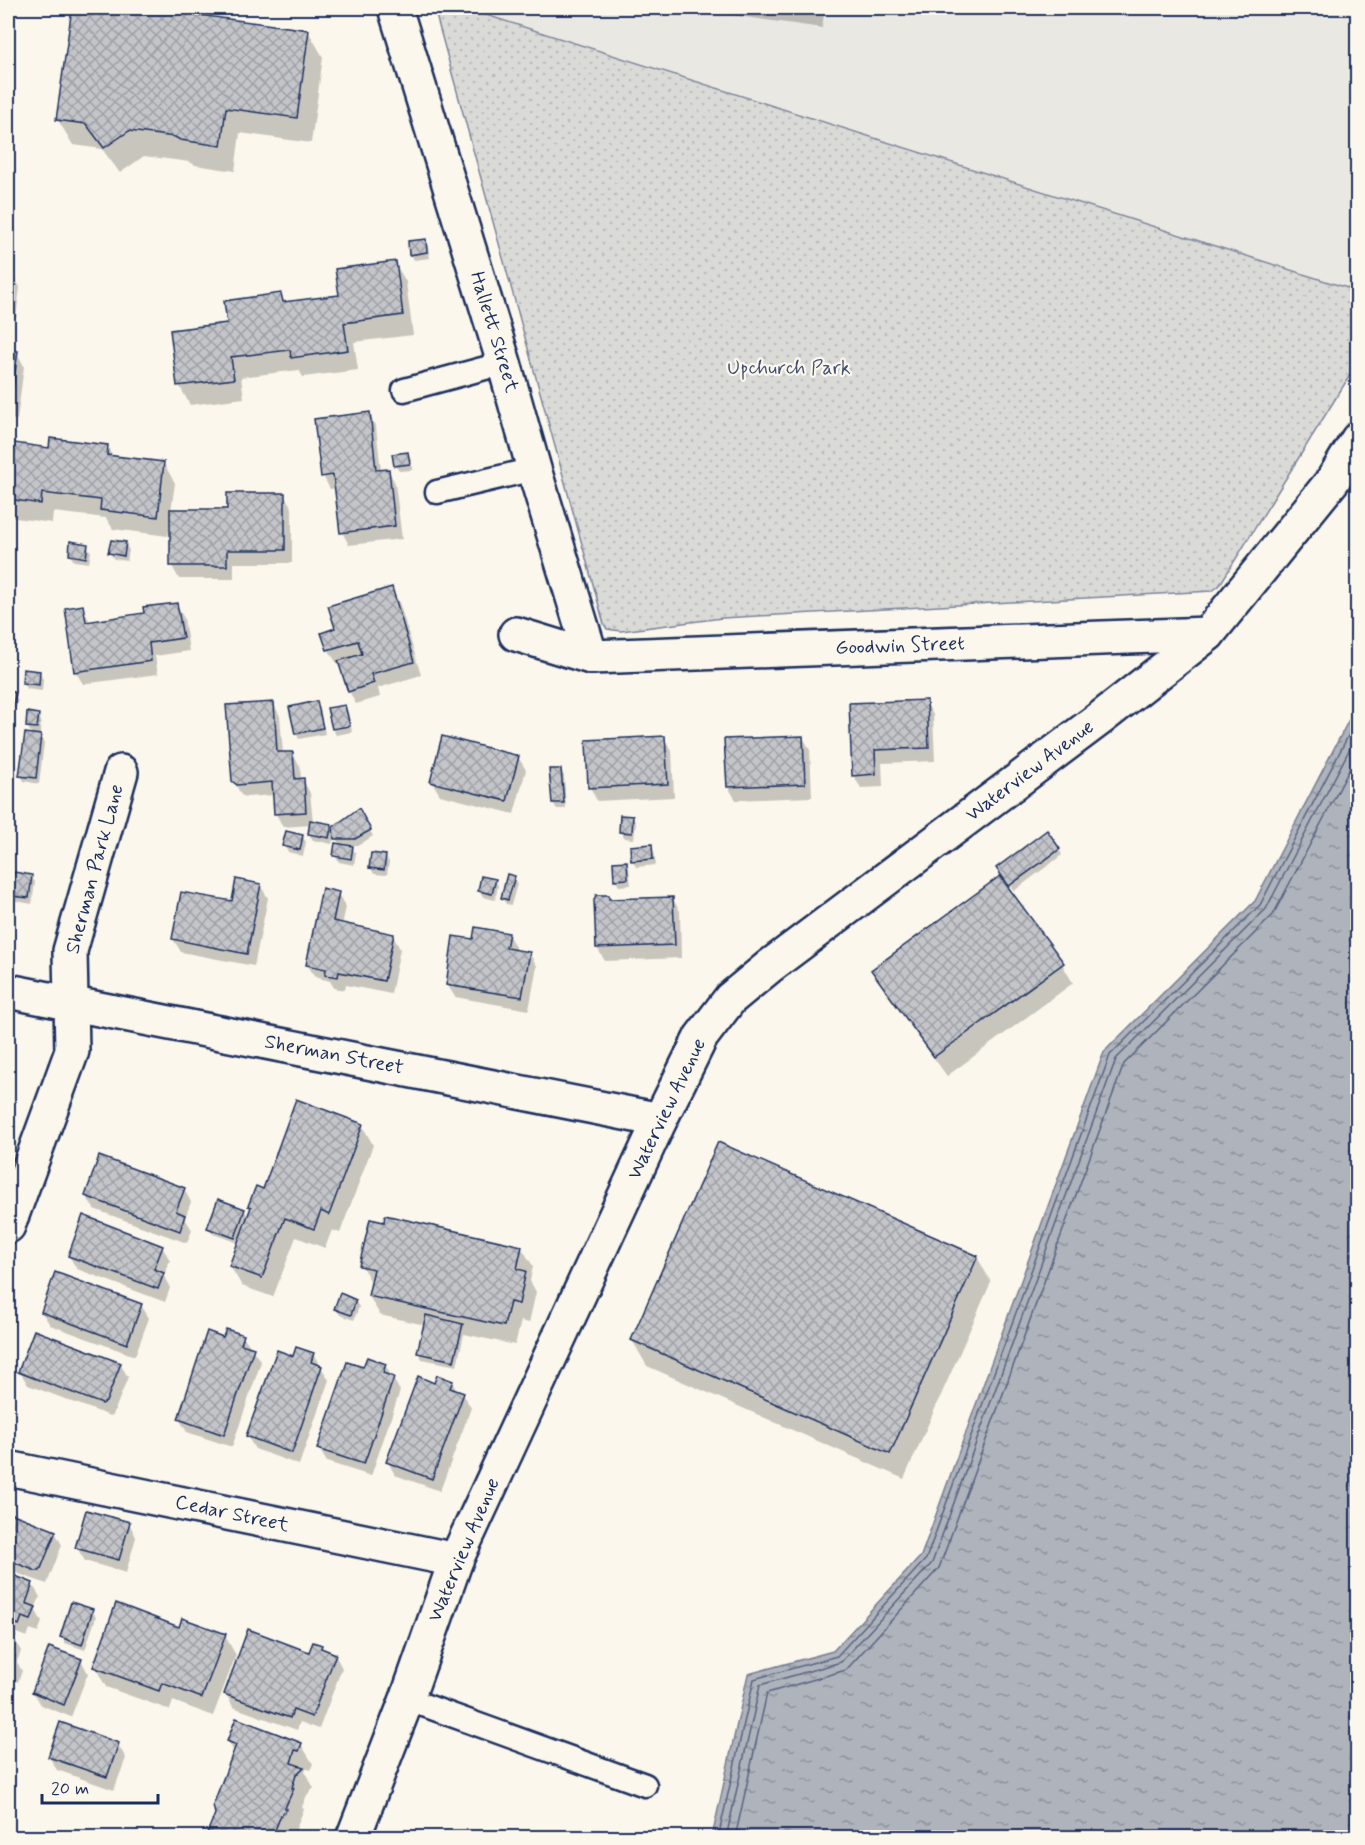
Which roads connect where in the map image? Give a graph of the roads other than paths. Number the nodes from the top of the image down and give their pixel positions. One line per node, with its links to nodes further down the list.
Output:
1 (395, 8): 2 (street, Hallett Street)
2 (504, 363): 3 (lane); 5 (street, Hallett Street)
3 (404, 390)
4 (1358, 439): 8 (street, Waterview Avenue)
5 (534, 470): 6 (lane); 9 (street, Hallett Street)
6 (437, 492)
7 (516, 634): 9 (street, Goodwin Street)
8 (1208, 634): 9 (street, Goodwin Street); 13 (street, Waterview Avenue)
9 (591, 657)
10 (121, 772): 12 (street, Sherman Park Lane)
11 (8, 991): 12 (street, Sherman Street)
12 (70, 1003): 13 (street, Sherman Street); 14 (street, Sherman Park Lane)
13 (660, 1120): 16 (street, Waterview Avenue)
14 (8, 1226)
15 (8, 1468): 16 (street, Cedar Street)
16 (456, 1560): 17 (street, Waterview Avenue)
17 (406, 1699): 18 (lane); 19 (street, Waterview Avenue)
18 (645, 1785)
19 (353, 1838)

